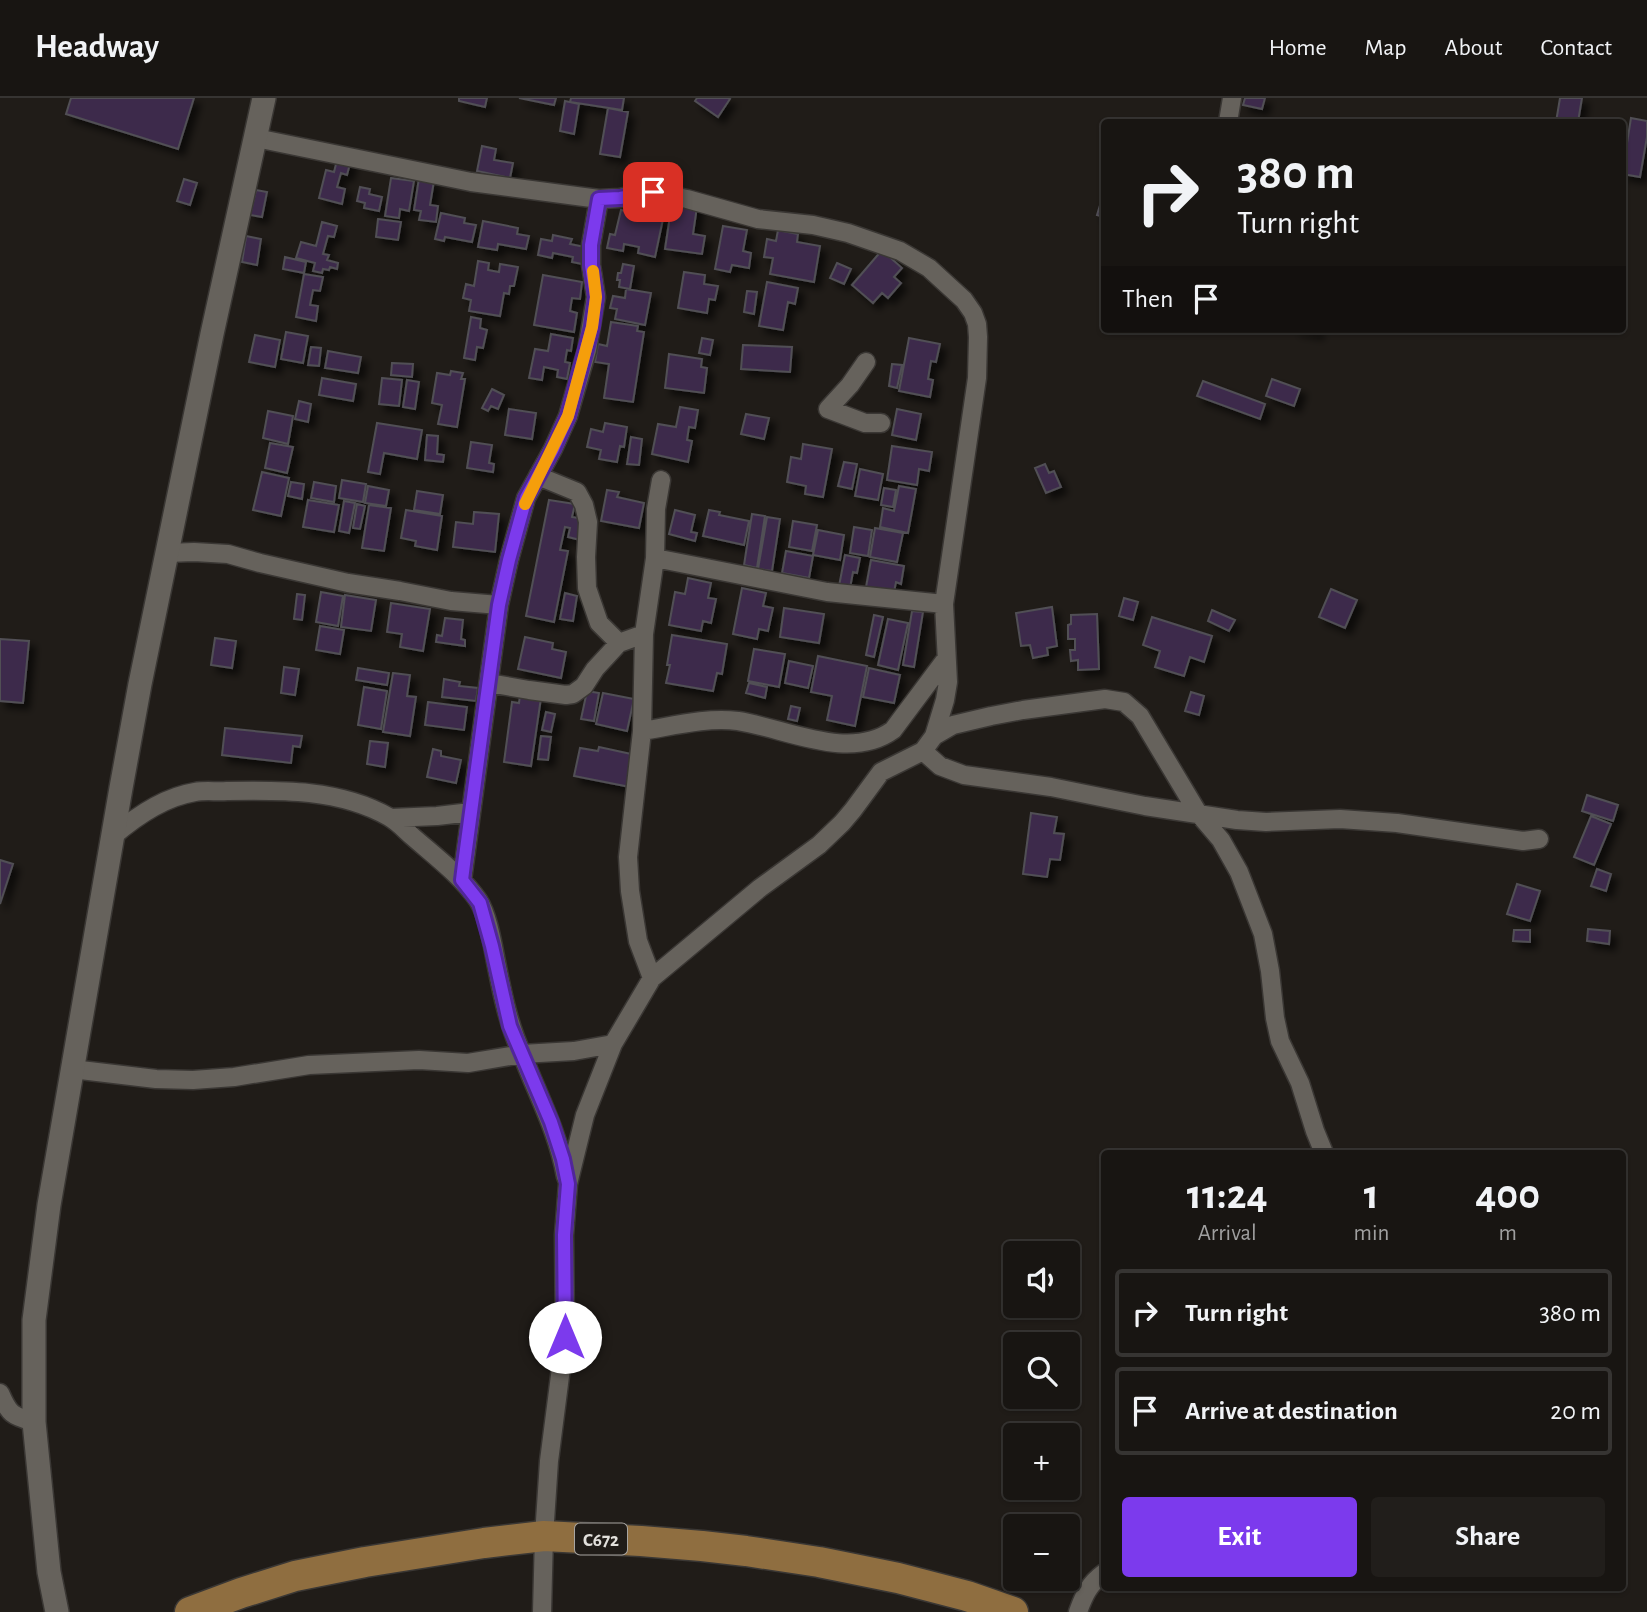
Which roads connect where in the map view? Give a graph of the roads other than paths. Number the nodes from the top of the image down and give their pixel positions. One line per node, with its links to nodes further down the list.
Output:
1 (264, 98): 4 (street)
2 (1231, 98): 3 (street)
3 (1228, 119)
4 (257, 138): 5 (street); 10 (street)
5 (599, 199): 8 (street); 12 (street)
6 (866, 362): 7 (street)
7 (881, 423)
8 (538, 476): 13 (street); 15 (street)
9 (661, 480): 11 (street)
10 (167, 553): 13 (street); 24 (street)
11 (655, 558): 12 (street); 14 (street)
12 (944, 604): 16 (street)
13 (499, 605): 17 (street)
14 (644, 634): 15 (street); 18 (street)
15 (619, 643): 17 (street)
16 (946, 659): 18 (street); 19 (street)
17 (489, 683): 21 (street)
18 (642, 731): 27 (street)
19 (934, 736): 20 (street); 22 (street)
20 (923, 751): 22 (street); 27 (street)
21 (471, 812): 23 (street); 26 (street)
22 (1198, 813): 25 (street); 31 (street)
23 (391, 818): 24 (street); 26 (street)
24 (112, 837): 30 (street)
25 (1539, 839)
26 (462, 880): 29 (street)
27 (652, 978): 28 (street)
28 (613, 1044): 29 (street); 32 (street)
29 (522, 1054): 30 (street); 32 (street)
30 (72, 1069): 34 (street)
31 (1323, 1150)
32 (568, 1184): 35 (street)
33 (0, 1393): 34 (street)
34 (34, 1422): 37 (street)
35 (544, 1536): 38 (main road, C672); 39 (street); 40 (main road, C672)
36 (1101, 1576): 41 (street)
37 (57, 1612)
38 (190, 1612)
39 (542, 1612)
40 (1013, 1612)
41 (1078, 1612)

